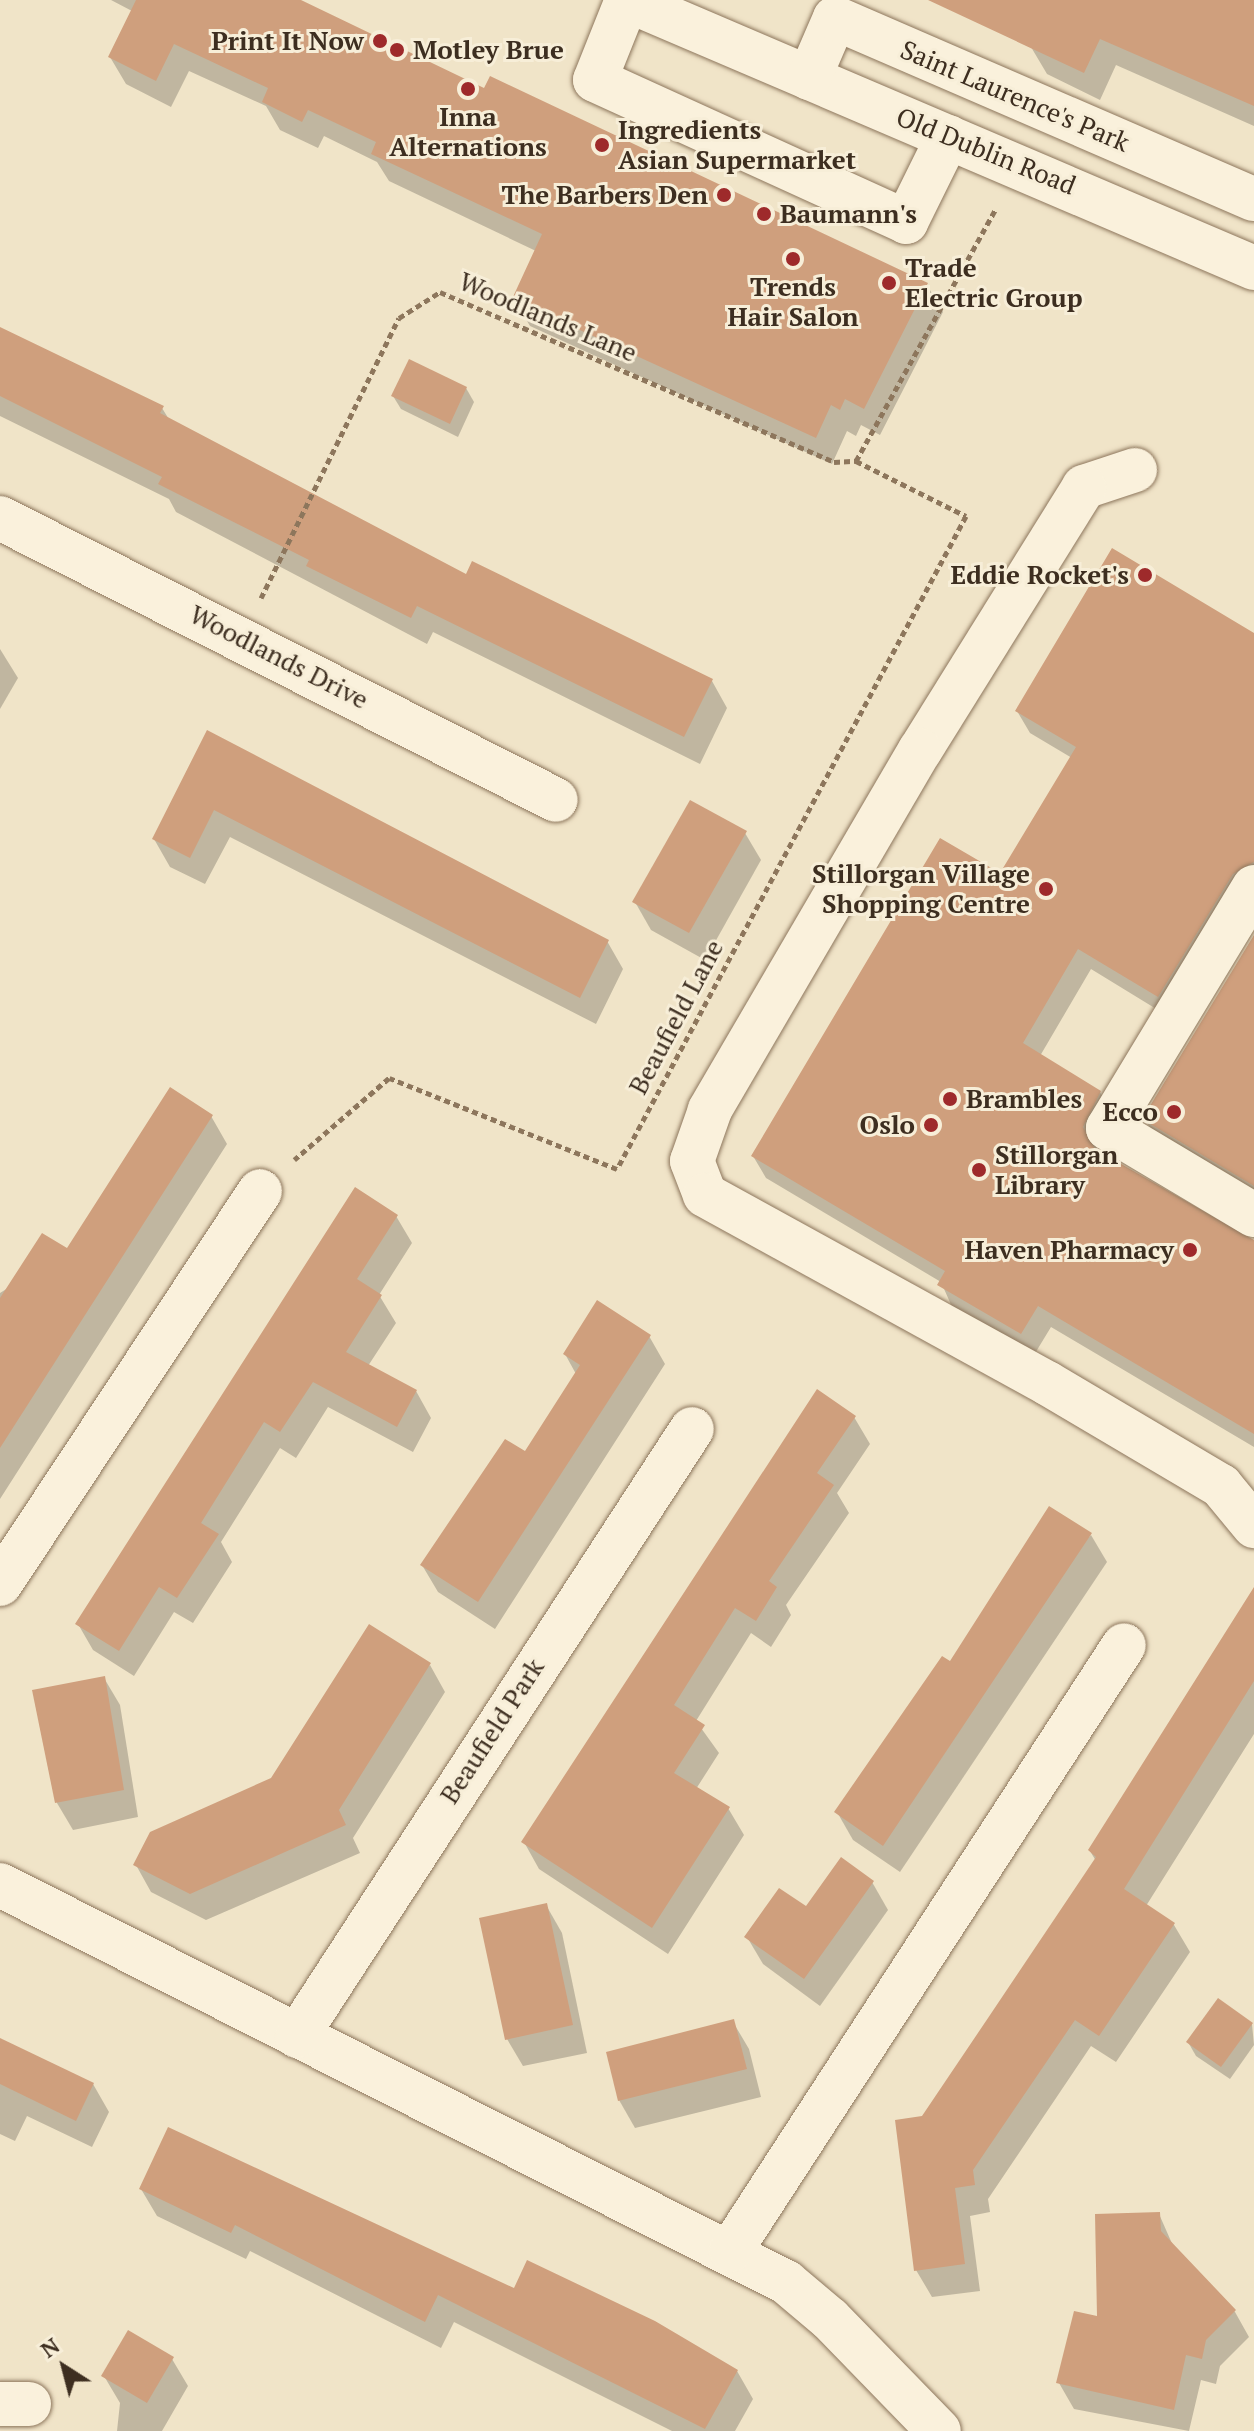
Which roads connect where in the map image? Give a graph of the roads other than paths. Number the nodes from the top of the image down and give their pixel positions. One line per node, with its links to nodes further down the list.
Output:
1 (627, 0): 2 (street, Old Dublin Road); 3 (street)
2 (809, 78): 3 (street, Old Dublin Road); 4 (street, Saint Laurence's Park)
3 (948, 137): 5 (street, Old Dublin Road)
4 (1254, 199)
5 (1254, 268)
6 (1135, 470): 13 (street)
7 (0, 518): 8 (street, Woodlands Drive)
8 (556, 800)
9 (1254, 887): 11 (street)
10 (260, 1191): 14 (street)
11 (1254, 1215)
12 (692, 1429): 17 (street, Beaufield Park)
13 (1254, 1526)
14 (0, 1584)
15 (1124, 1645): 18 (street)
16 (0, 1885): 17 (street)
17 (297, 2036): 18 (street)
18 (731, 2250): 19 (street)
19 (939, 2431)

